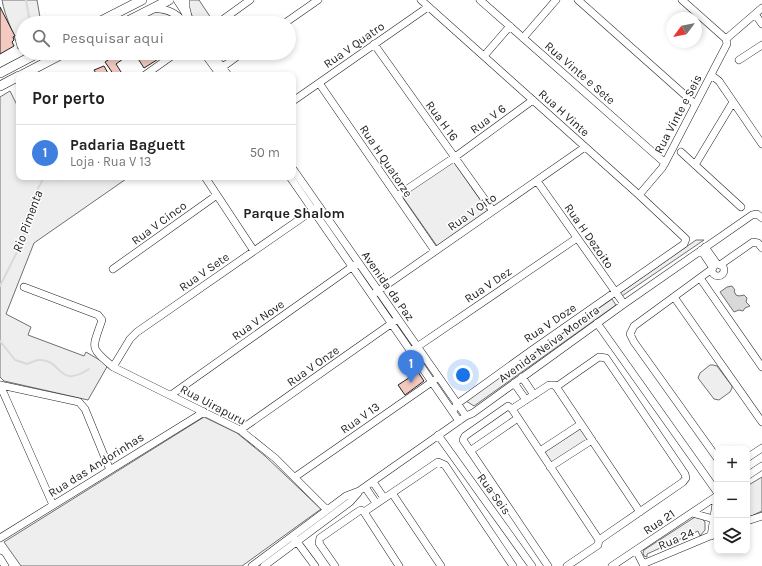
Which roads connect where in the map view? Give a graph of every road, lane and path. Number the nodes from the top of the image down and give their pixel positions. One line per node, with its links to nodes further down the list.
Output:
1 (142, 0): 16 (main road)
2 (169, 0): 14 (main road)
3 (177, 0): 19 (street)
4 (185, 0): 20 (main road)
5 (250, 0): 21 (street)
6 (318, 0): 22 (street)
7 (421, 0): 12 (street, Rua H Vinte)
8 (480, 0): 24 (street, Rua Vinte e Sete)
9 (556, 0): 25 (street)
10 (682, 0): 26 (street)
11 (583, 1): 48 (street)
12 (428, 7): 27 (street, Rua V Quatro); 29 (street, Rua H Vinte)
13 (762, 8): 15 (street)
14 (152, 9): 17 (main road); 18 (street)
15 (755, 14): 23 (street); 26 (street)
16 (111, 16)
17 (138, 16)
18 (178, 16)
19 (185, 16)
20 (186, 16)
21 (228, 16)
22 (295, 16)
23 (762, 24)
24 (510, 26): 25 (street, Rua Vinte e Sete); 29 (street)
25 (523, 38): 53 (street, Rua Vinte e Sete)
26 (726, 39): 41 (street, Rua Vinte e Seis)
27 (374, 44): 43 (street, Rua V Quatro); 52 (street, Rua H 16)
28 (762, 45): 36 (street)
29 (484, 56): 46 (street, Rua H Vinte)
30 (23, 60): 37 (main road)
31 (51, 60): 39 (main road)
32 (166, 60): 40 (street)
33 (210, 60): 38 (street)
34 (215, 60): 38 (street)
35 (233, 60): 38 (street)
36 (739, 60)
37 (1, 70)
38 (219, 71)
39 (28, 72)
40 (149, 72)
41 (711, 75): 47 (street); 48 (street, Rua Vinte e Seis)
42 (16, 78): 44 (main road)
43 (319, 83): 45 (street, Rua V Quatro); 61 (street, Rua H Quatorze)
44 (0, 86)
45 (296, 99)
46 (533, 100): 50 (street, Rua H Vinte); 52 (street, Rua V 6)
47 (733, 102): 49 (street); 54 (street)
48 (695, 104): 53 (street, Rua Vinte e Seis)
49 (762, 144)
50 (585, 147): 58 (street, Rua V Oito); 60 (street, Rua H Vinte)
51 (681, 152): 54 (street)
52 (455, 157): 61 (street, Rua V 6); 64 (street, Rua H 16)
53 (665, 162): 60 (street, Rua Vinte e Seis)
54 (695, 165): 62 (street)
55 (296, 174): 63 (street, Avenida da Paz)
56 (207, 180): 59 (street)
57 (293, 180): 63 (street, Avenida da Paz)
58 (537, 181): 64 (street, Rua V Oito); 66 (street, Rua H Dezoito)
59 (217, 195): 70 (street); 74 (street, Rua V Cinco)
60 (639, 195): 67 (street, Rua H Vinte)
61 (397, 196): 71 (street, Rua H Quatorze)
62 (741, 207)
63 (316, 208): 70 (street, Rua V Sete); 72 (street, Avenida da Paz)
64 (493, 211): 71 (street, Rua V Oito)
65 (762, 218): 69 (street, Avenida Neiva Moreira)
66 (577, 238): 77 (street, Rua H Dezoito); 83 (street, Rua V Dez)
67 (684, 244): 77 (street, Rua V Doze)
68 (762, 248): 73 (street)
69 (703, 249): 73 (street); 80 (street, Avenida Neiva Moreira)
70 (254, 251): 84 (street, Rua V Sete)
71 (435, 251): 78 (street, Rua V Oito)
72 (355, 264): 78 (street, Avenida da Paz); 91 (street, Rua V Nove)
73 (716, 267): 75 (street)
74 (113, 269)
75 (700, 278): 79 (street); 85 (street)
76 (24, 287): 84 (street, Rua Uirapuru)
77 (616, 292): 80 (street, Rua H Dezoito); 94 (street, Rua V Doze)
78 (375, 293): 81 (street, Avenida da Paz)
79 (674, 297): 100 (street); 108 (street)
80 (624, 304): 82 (street, Avenida Neiva Moreira)
81 (395, 321): 83 (street, Avenida da Paz); 102 (street, Rua V Onze)
82 (597, 323): 86 (street, Avenida Neiva Moreira); 116 (street)
83 (414, 349): 87 (street, Avenida da Paz)
84 (113, 367): 91 (street, Rua Uirapuru)
85 (762, 367)
86 (522, 377): 88 (street, Avenida Neiva Moreira); 92 (street)
87 (435, 379): 94 (street, Avenida da Paz); 96 (street, Avenida da Paz); 114 (street, Rua V 13)
88 (514, 383): 93 (street); 98 (street, Avenida Neiva Moreira)
89 (0, 385): 112 (street); 122 (street)
90 (556, 387): 92 (street); 101 (street); 125 (street)
91 (171, 395): 97 (street, Rua Uirapuru)
92 (534, 395): 93 (street)
93 (526, 400): 95 (street)
94 (457, 404): 96 (street, Rua V Doze); 98 (street, Avenida da Paz)
95 (512, 409): 99 (street); 106 (street)
96 (453, 411): 98 (street, Avenida da Paz)
97 (204, 412): 102 (street, Rua Uirapuru); 112 (street, Rua das Andorinhas)
98 (462, 418): 103 (street, Avenida Neiva Moreira)
99 (518, 418): 106 (street); 107 (street)
100 (762, 422)
101 (581, 424): 104 (street); 107 (street)
102 (240, 430): 114 (street, Rua Uirapuru)
103 (438, 435): 115 (street, Avenida Neiva Moreira); 145 (street, Rua Seis)
104 (592, 440): 111 (street); 125 (street)
105 (762, 448): 109 (street)
106 (470, 451): 146 (street)
107 (540, 451): 111 (street)
108 (714, 454)
109 (750, 456)
110 (762, 466): 113 (street)
111 (550, 467): 133 (street)
112 (110, 470): 122 (street, Rua das Andorinhas)
113 (750, 474)
114 (295, 477): 123 (street, Rua Uirapuru)
115 (373, 482): 117 (street, Avenida Neiva Moreira); 119 (street)
116 (714, 488)
117 (362, 489): 121 (street); 123 (street, Avenida Neiva Moreira); 132 (street, Avenida Neiva Moreira)
118 (392, 493): 119 (street); 143 (street); 144 (street)
119 (384, 498): 121 (street)
120 (714, 499): 126 (street, Rua 21)
121 (376, 503): 124 (street)
122 (53, 505): 131 (street, Rua das Andorinhas)
123 (327, 510): 132 (street, Avenida Neiva Moreira)
124 (364, 512): 141 (street); 142 (street)
125 (640, 512): 133 (street)
126 (692, 513): 128 (street); 134 (street, Rua 21)
127 (762, 516): 129 (street)
128 (714, 520)
129 (750, 520)
130 (714, 535): 136 (street, Rua 24)
131 (0, 538)
132 (295, 539): 138 (street, Avenida Neiva Moreira); 139 (street, Avenida Neiva Moreira); 140 (street)
133 (599, 540): 147 (street)
134 (636, 550): 136 (street); 148 (street, Rua 21)
135 (0, 558): 137 (street)
136 (644, 565)
137 (5, 566)
138 (252, 566)
139 (264, 566)
140 (315, 566)
141 (334, 566)
142 (399, 566)
143 (442, 566)
144 (513, 566)
145 (532, 566)
146 (548, 566)
147 (567, 566)
148 (612, 566)

